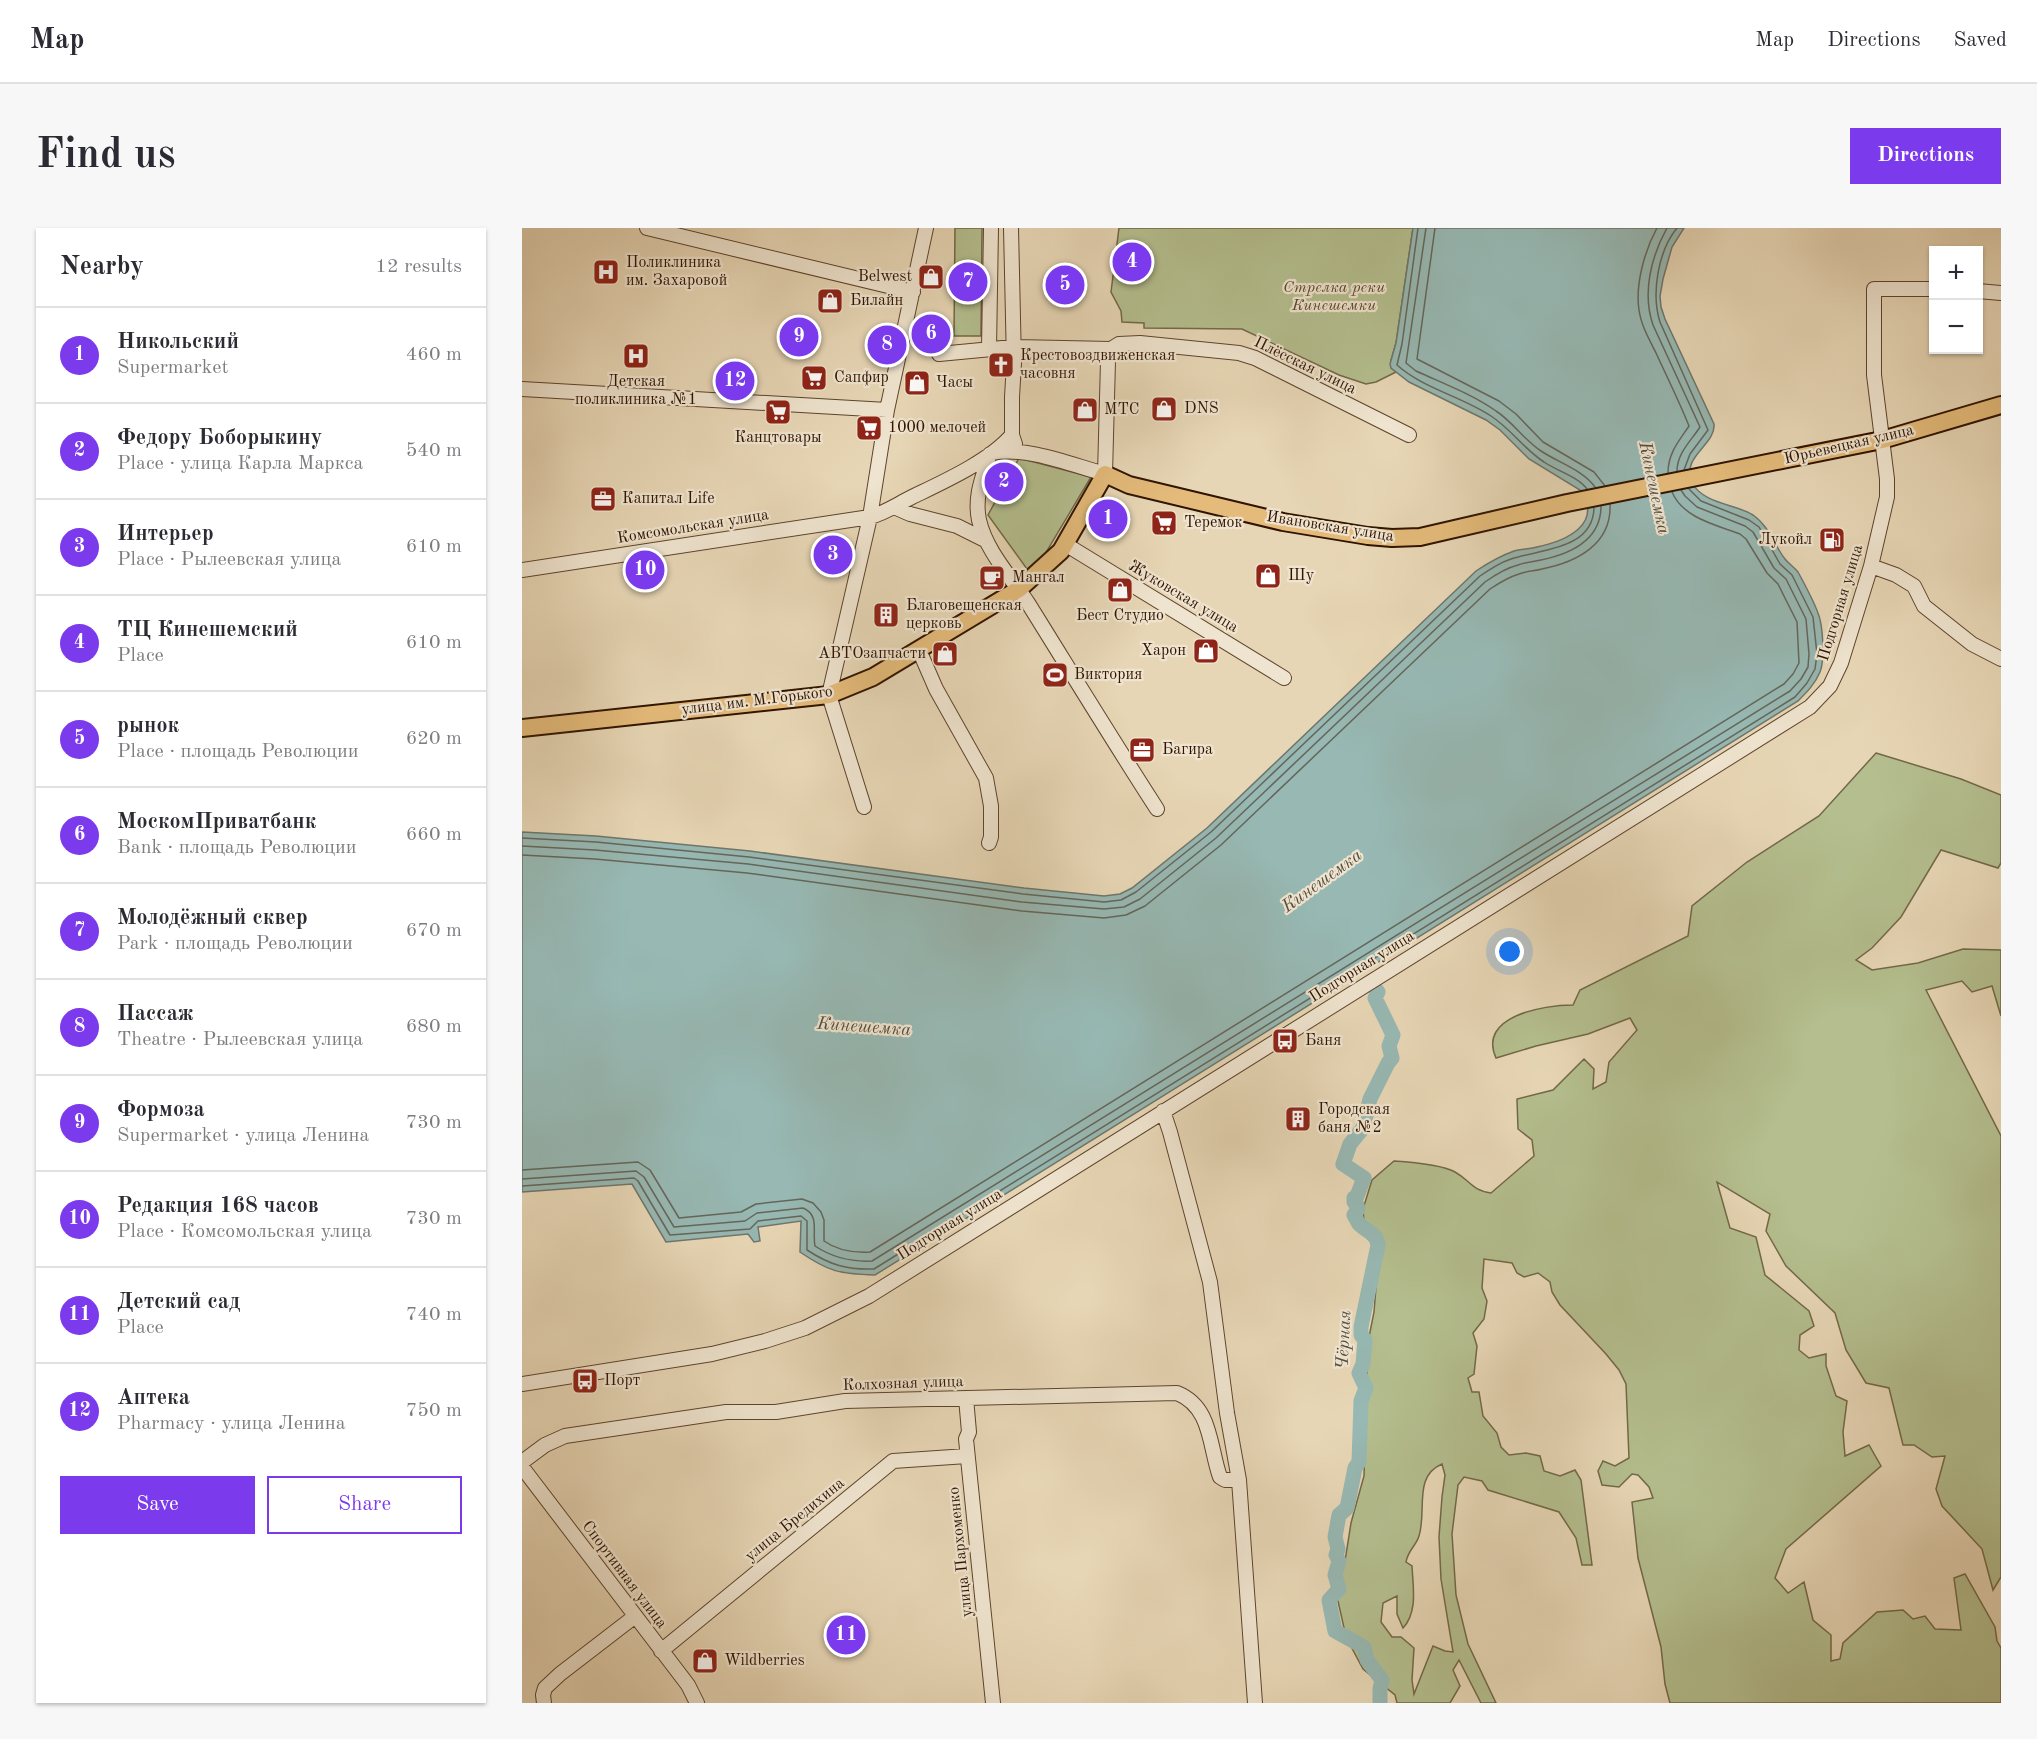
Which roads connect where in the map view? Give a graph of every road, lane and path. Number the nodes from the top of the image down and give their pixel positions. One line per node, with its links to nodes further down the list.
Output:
1 (646, 228): 7 (street)
2 (926, 228): 7 (street)
3 (991, 228): 10 (street)
4 (1011, 228): 9 (street)
5 (1929, 289): 18 (street, Подгорная улица)
6 (1983, 291): 8 (street)
7 (913, 292): 15 (street)
8 (2001, 293)
9 (1013, 346): 10 (street, Плёсская улица); 11 (street, Плёсская улица); 16 (street)
10 (989, 349): 12 (street, Плёсская улица)
11 (1111, 349): 17 (street, Плёсская улица); 21 (street, улица им. М.Горького)
12 (939, 354)
13 (522, 389): 15 (street)
14 (2001, 405): 18 (main road, Юрьевецкая улица)
15 (887, 410): 24 (street)
16 (1012, 435): 19 (street); 20 (street, Комсомольская улица)
17 (1409, 435)
18 (1882, 440): 22 (main road, Юрьевецкая улица); 27 (street, Подгорная улица)
19 (1024, 453): 20 (street, Ивановская улица); 21 (street, Ивановская улица)
20 (990, 454): 23 (street, Комсомольская улица); 25 (street)
21 (1105, 474): 22 (main road, Ивановская улица); 26 (main road, улица им. М.Горького)
22 (1567, 502)
23 (894, 507): 24 (street, Комсомольская улица); 25 (street)
24 (870, 517): 28 (street, Комсомольская улица); 33 (street)
25 (985, 540): 29 (street)
26 (1065, 544): 29 (main road, улица им. М.Горького); 32 (street, Жуковская улица)
27 (1871, 566): 31 (street); 38 (street, Подгорная улица)
28 (522, 570)
29 (1019, 589): 30 (main road, улица им. М.Горького); 36 (street)
30 (919, 650): 33 (main road, улица им. М.Горького); 37 (street)
31 (2001, 659)
32 (1284, 678)
33 (829, 695): 34 (main road, улица им. М.Горького); 35 (street)
34 (522, 728)
35 (864, 807)
36 (1157, 809)
37 (988, 843)
38 (1163, 1111): 39 (street, Подгорная улица); 44 (street)
39 (522, 1384)
40 (966, 1398): 41 (street, улица Пархоменко); 42 (street, Колхозная улица); 44 (street, Колхозная улица)
41 (968, 1456): 46 (street, улица Бредихина); 49 (street, улица Пархоменко)
42 (522, 1462)
43 (522, 1467): 45 (street, Спортивная улица)
44 (1239, 1480): 50 (street)
45 (634, 1617): 46 (street, Спортивная улица); 47 (street)
46 (661, 1651): 48 (street, Спортивная улица)
47 (544, 1703)
48 (697, 1703)
49 (993, 1703)
50 (1255, 1703)

